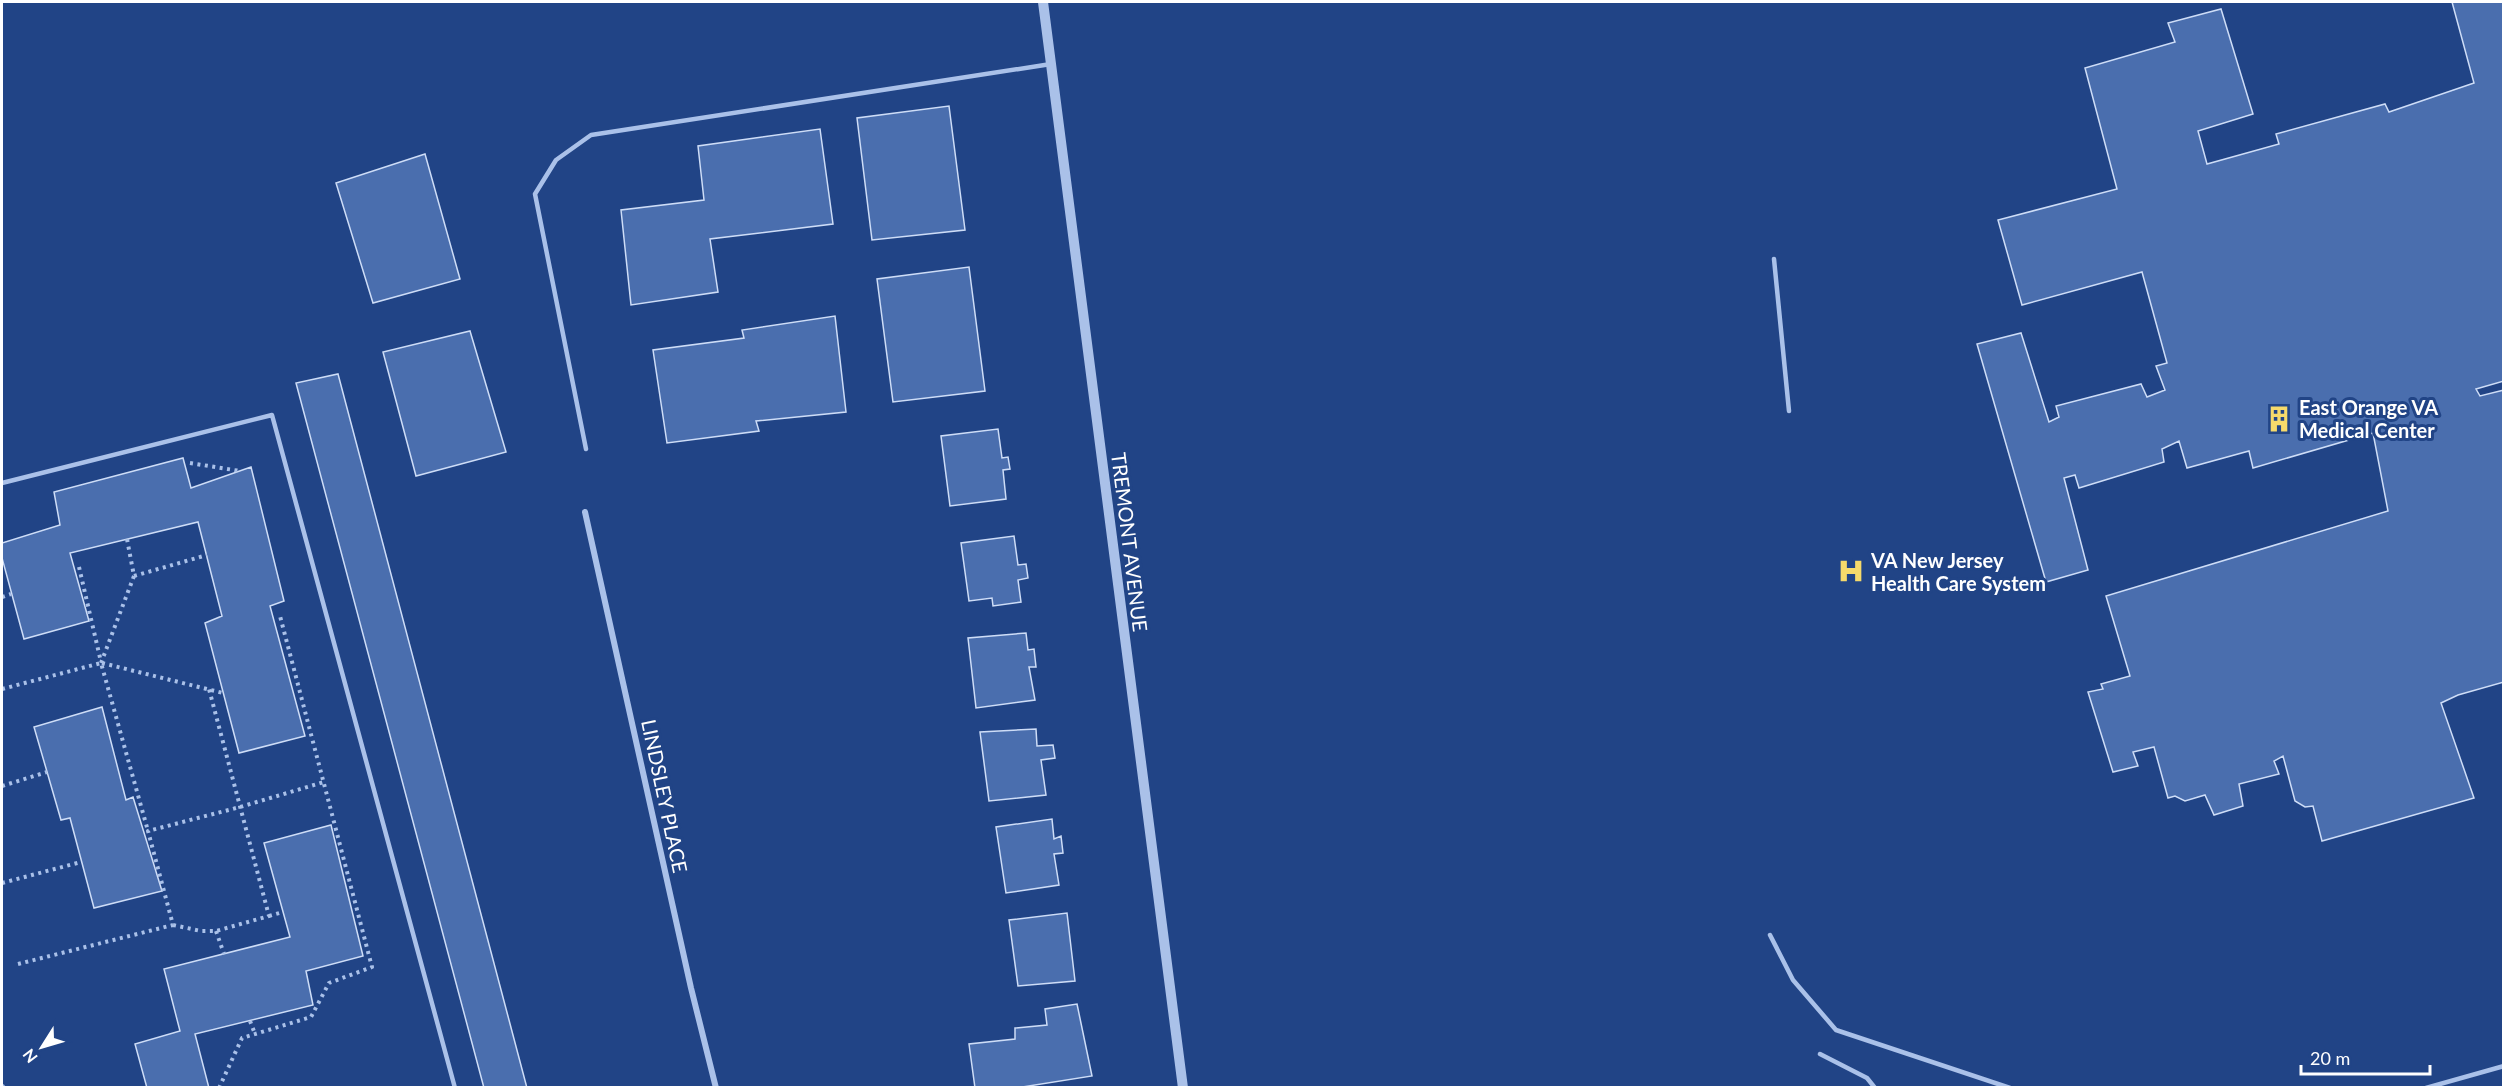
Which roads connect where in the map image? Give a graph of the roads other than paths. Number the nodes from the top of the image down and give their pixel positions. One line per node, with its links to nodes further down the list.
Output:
1 (1043, 2): 2 (street, TREMONT AVENUE)
2 (1051, 64): 5 (lane); 13 (street, TREMONT AVENUE)
3 (1774, 259): 4 (lane)
4 (1789, 411)
5 (586, 449)
6 (2, 483): 11 (lane)
7 (585, 512): 12 (street, LINDSLEY PLACE)
8 (1770, 935): 15 (lane)
9 (1820, 1054): 14 (lane)
10 (2504, 1066): 16 (lane)
11 (455, 1088)
12 (716, 1088)
13 (1183, 1088)
14 (1875, 1088)
15 (2010, 1088)
16 (2426, 1088)

